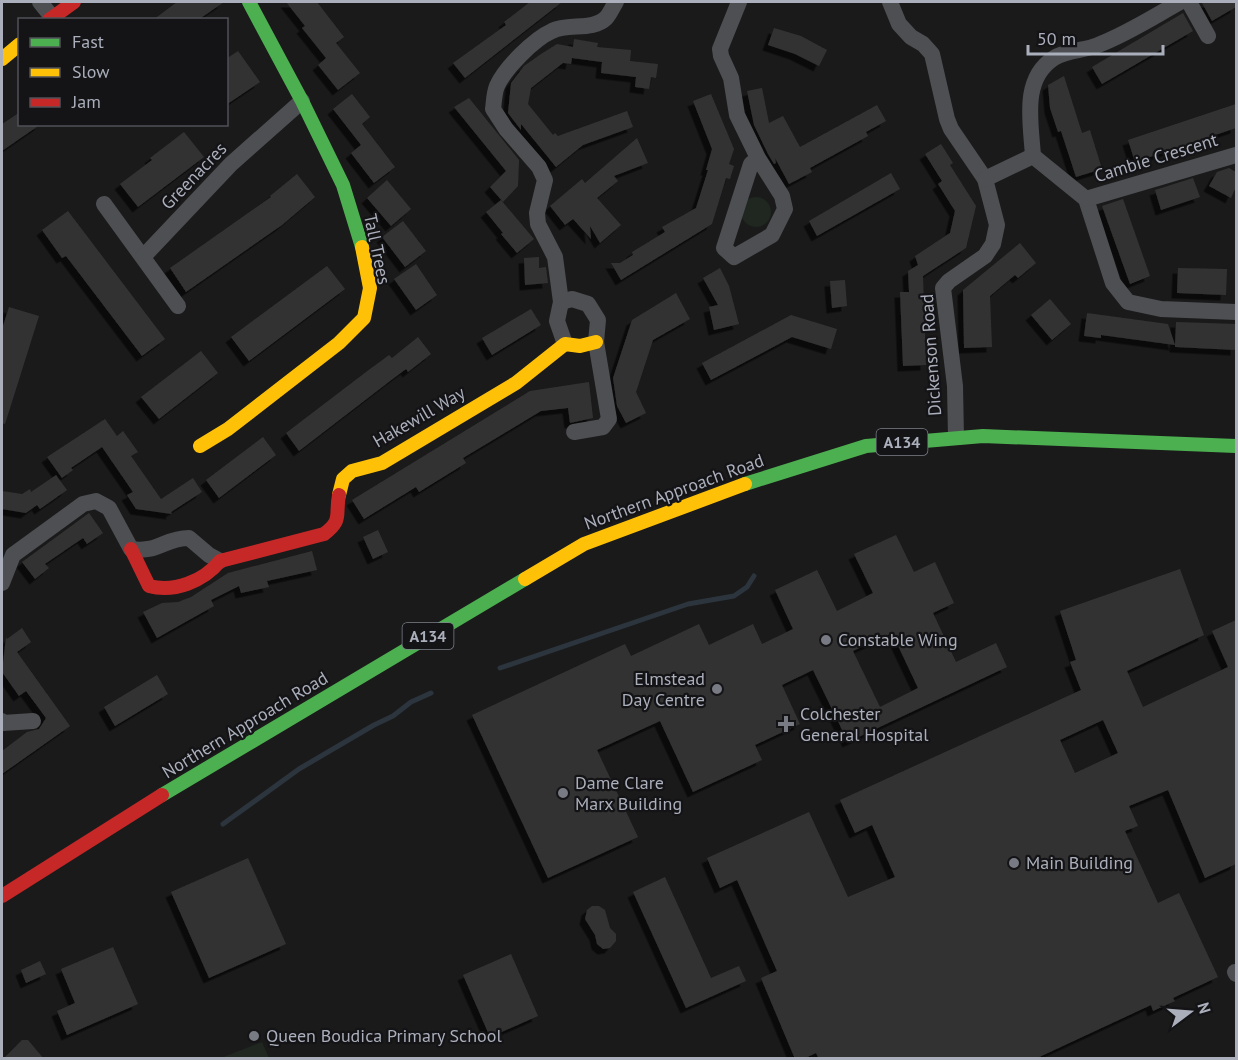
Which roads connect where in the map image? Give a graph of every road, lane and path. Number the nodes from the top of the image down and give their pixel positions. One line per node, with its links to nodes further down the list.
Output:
1 (40, 2): 9 (street)
2 (74, 2): 9 (main road)
3 (249, 2): 13 (main road, Tall Trees)
4 (616, 2): 21 (street)
5 (739, 2): 16 (street)
6 (890, 2): 17 (street, Dickenson Road)
7 (1180, 2): 15 (street)
8 (1189, 2): 10 (street)
9 (51, 18)
10 (1208, 36)
11 (18, 46): 12 (main road)
12 (2, 59)
13 (302, 100): 20 (street, Greenacres); 28 (main road, Tall Trees)
14 (1236, 155): 18 (street, Cambie Crescent)
15 (1033, 156): 17 (street); 18 (street, Cambie Crescent)
16 (758, 158): 16 (street)
17 (985, 179): 27 (street, Dickenson Road)
18 (1086, 199): 23 (street, Cambie Crescent)
19 (104, 204): 20 (street)
20 (142, 257): 22 (street)
21 (561, 302): 24 (street); 25 (street)
22 (178, 306)
23 (1236, 312)
24 (596, 342): 25 (main road); 26 (street)
25 (565, 344): 31 (main road, Hakewill Way)
26 (574, 432)
27 (956, 437): 29 (main road, Northern Approach Road / A134); 35 (main road, Northern Approach Road / A134)
28 (200, 446)
29 (1236, 446)
30 (131, 549): 31 (street); 31 (main road, Hakewill Way); 32 (street, Hakewill Way)
31 (220, 561)
32 (2, 584)
33 (2, 721): 34 (street)
34 (33, 721)
35 (2, 896)

